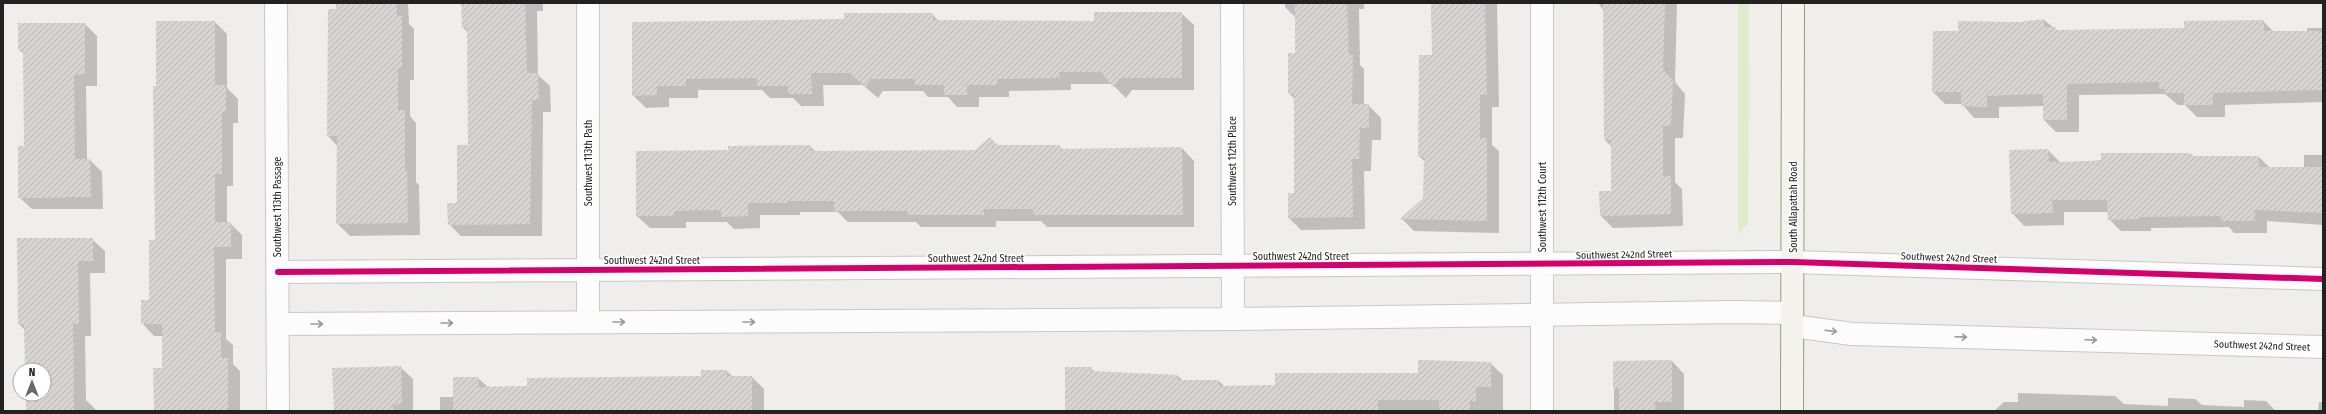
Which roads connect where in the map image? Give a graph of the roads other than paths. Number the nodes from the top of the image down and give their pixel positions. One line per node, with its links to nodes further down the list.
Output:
1 (276, 3): 10 (street, Southwest 113th Passage)
2 (588, 3): 9 (street, Southwest 113th Path)
3 (1232, 3): 8 (street, Southwest 112th Place)
4 (1542, 3): 7 (street, Southwest 112th Court)
5 (1793, 3): 6 (main road, South Allapattah Road)
6 (1793, 262): 7 (street, Southwest 242nd Street); 11 (street, Southwest 242nd Street); 14 (main road, South Allapattah Road)
7 (1542, 265): 8 (street, Southwest 242nd Street); 12 (street, Southwest 112th Court)
8 (1233, 266): 9 (street, Southwest 242nd Street); 13 (street, Southwest 112th Place)
9 (588, 270): 10 (street, Southwest 242nd Street); 15 (street, Southwest 113th Path)
10 (278, 272): 16 (street, Southwest 113th Passage)
11 (2323, 278)
12 (1542, 316): 13 (street, Southwest 242nd Street); 14 (street, Southwest 242nd Street); 19 (street, Southwest 112th Court)
13 (1233, 319): 15 (street, Southwest 242nd Street, one-way to 13)
14 (1793, 320): 17 (street, Southwest 242nd Street, one-way to 17); 20 (main road, South Allapattah Road)
15 (588, 322): 16 (street, Southwest 242nd Street, one-way to 15)
16 (278, 324): 18 (street, Southwest 113th Passage)
17 (2323, 347)
18 (278, 411)
19 (1542, 411)
20 (1792, 411)

